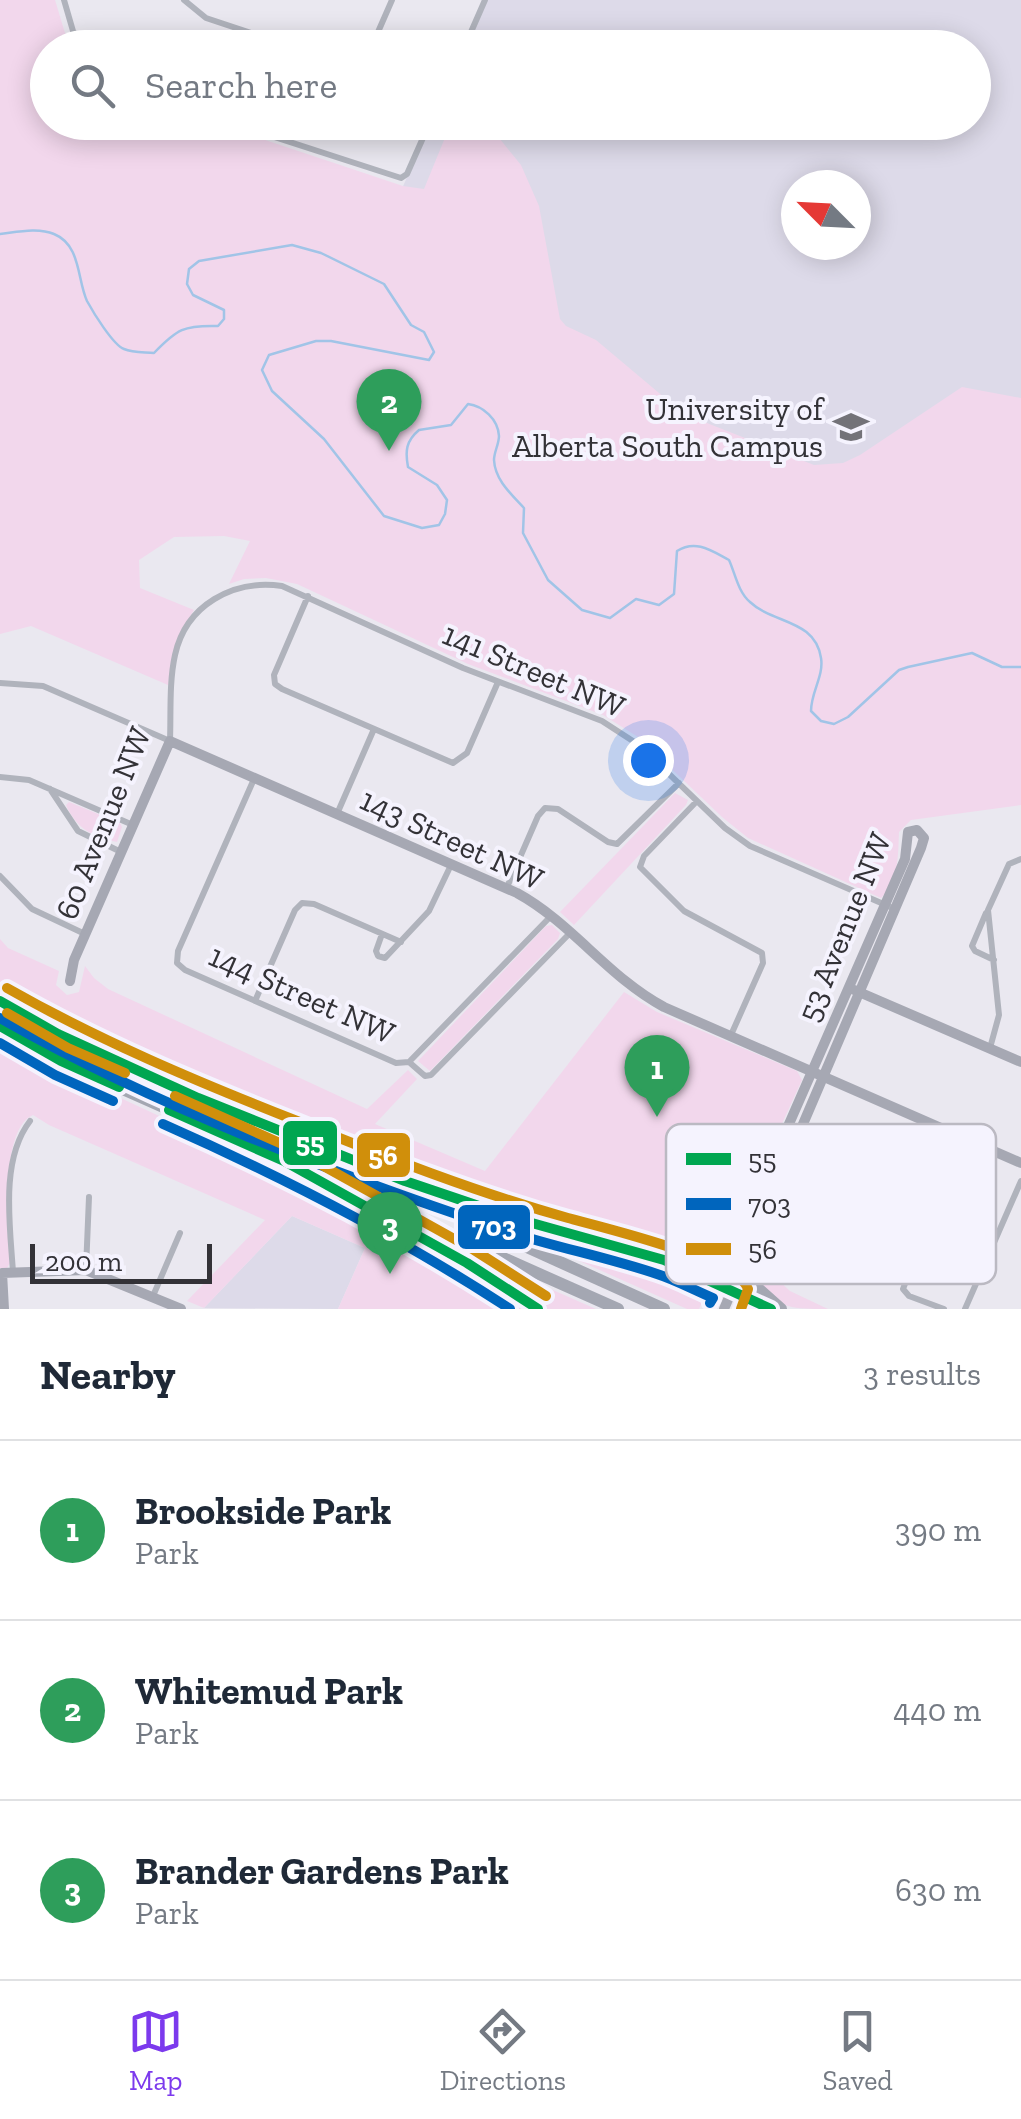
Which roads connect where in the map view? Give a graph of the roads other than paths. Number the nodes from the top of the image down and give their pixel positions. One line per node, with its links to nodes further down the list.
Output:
1 (64, 0): 5 (street)
2 (184, 0): 6 (street)
3 (392, 0): 7 (street)
4 (486, 0): 8 (street)
5 (74, 30)
6 (242, 30)
7 (378, 30)
8 (472, 30)
9 (285, 140): 10 (street)
10 (422, 140)
11 (233, 589): 12 (street, 141 Street NW); 16 (street, 60 Avenue NW)
12 (308, 596): 13 (street, 141 Street NW); 15 (street)
13 (498, 682): 15 (street); 19 (street, 141 Street NW)
14 (0, 683): 16 (street, 143 Street NW)
15 (374, 729): 22 (street)
16 (170, 740): 18 (street, 143 Street NW); 23 (street, 60 Avenue NW)
17 (0, 777): 20 (street)
18 (254, 778): 22 (street, 143 Street NW); 40 (street, 144 Street NW)
19 (679, 783): 21 (street, 141 Street NW); 28 (street)
20 (50, 789): 23 (street); 24 (street)
21 (697, 801): 29 (street, 141 Street NW); 42 (street)
22 (337, 814): 26 (street, 143 Street NW)
23 (133, 825): 24 (street, 60 Avenue NW)
24 (121, 852): 33 (street, 60 Avenue NW)
25 (1021, 859): 30 (street)
26 (452, 864): 28 (street, 143 Street NW); 35 (street)
27 (0, 876): 33 (street)
28 (506, 888): 31 (street, 143 Street NW)
29 (890, 906): 29 (street, 53 Avenue NW); 38 (street, 53 Avenue NW)
30 (988, 910): 36 (street); 36 (street)
31 (552, 914): 32 (street, 143 Street NW); 44 (street)
32 (571, 932): 42 (street, 143 Street NW); 44 (street)
33 (85, 934): 37 (street, 60 Avenue NW)
34 (382, 934): 35 (street); 35 (street); 40 (street)
35 (401, 942)
36 (996, 960): 43 (street)
37 (70, 980)
38 (854, 989): 43 (street); 46 (street, 53 Avenue NW)
39 (0, 1000): 47 (highway)
40 (255, 1000): 44 (street, 144 Street NW)
41 (0, 1026): 53 (highway)
42 (730, 1036): 46 (street, 143 Street NW)
43 (990, 1049): 45 (street)
44 (409, 1062)
45 (1021, 1062)
46 (817, 1074): 49 (street, 53 Avenue NW); 50 (street, 53 Avenue NW); 51 (street, 143 Street NW)
47 (198, 1098): 59 (highway); 75 (highway)
48 (30, 1121): 61 (street)
49 (793, 1124)
50 (798, 1124)
51 (932, 1124)
52 (996, 1152): 54 (street, 143 Street NW)
53 (284, 1161): 73 (highway); 74 (highway)
54 (1021, 1163)
55 (1021, 1181): 58 (street)
56 (89, 1197): 60 (street)
57 (180, 1233): 69 (street)
58 (996, 1238)
59 (664, 1260)
60 (86, 1270): 61 (street); 69 (street)
61 (5, 1272): 71 (street)
62 (719, 1284): 68 (highway)
63 (727, 1284): 68 (street, 53 Avenue NW)
64 (728, 1284): 68 (street, 53 Avenue NW)
65 (753, 1284): 78 (highway)
66 (904, 1284): 79 (street)
67 (976, 1284): 80 (street)
68 (726, 1287): 70 (street, 53 Avenue NW); 76 (street, 53 Avenue NW); 77 (highway)
69 (153, 1296): 72 (street)
70 (709, 1308)
71 (4, 1309)
72 (182, 1309)
73 (538, 1309)
74 (618, 1309)
75 (664, 1309)
76 (724, 1309)
77 (771, 1309)
78 (781, 1309)
79 (944, 1309)
80 (965, 1309)

